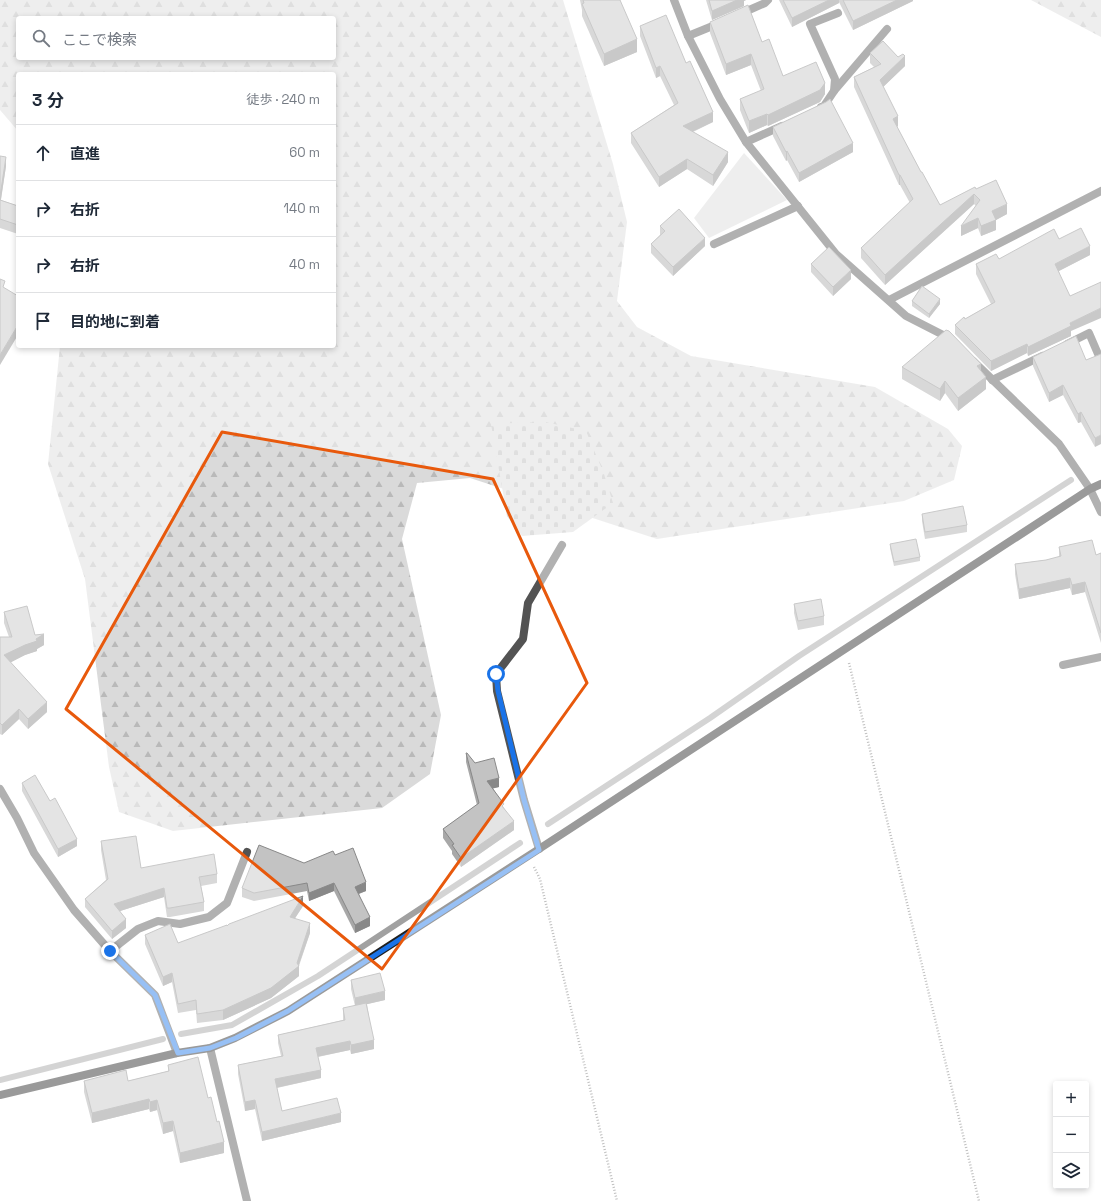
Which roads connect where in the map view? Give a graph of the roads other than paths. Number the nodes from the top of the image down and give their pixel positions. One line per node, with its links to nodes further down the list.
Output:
1 (674, 0): 5 (street)
2 (768, 0): 5 (street)
3 (838, 13): 6 (street)
4 (887, 29): 6 (street)
5 (688, 36): 9 (street)
6 (834, 92): 7 (street)
7 (817, 110)
8 (789, 123): 9 (street)
9 (746, 142): 11 (street)
10 (1101, 191): 13 (street)
11 (798, 206): 12 (street); 13 (street)
12 (714, 244)
13 (889, 300): 14 (street)
14 (957, 344)
15 (1061, 346): 18 (street)
16 (1047, 353): 19 (street)
17 (967, 354): 19 (street)
18 (1098, 354)
19 (992, 380): 21 (street)
20 (1101, 484): 21 (street)
21 (1090, 489): 22 (street); 27 (street)
22 (1101, 512)
23 (562, 545): 27 (street)
24 (1101, 657): 25 (street)
25 (1063, 665)
26 (0, 789): 29 (street)
27 (539, 850): 30 (street)
28 (247, 852): 29 (street)
29 (110, 951): 31 (street)
30 (210, 1048): 31 (street); 33 (street)
31 (178, 1053): 32 (street)
32 (0, 1096)
33 (248, 1201)

